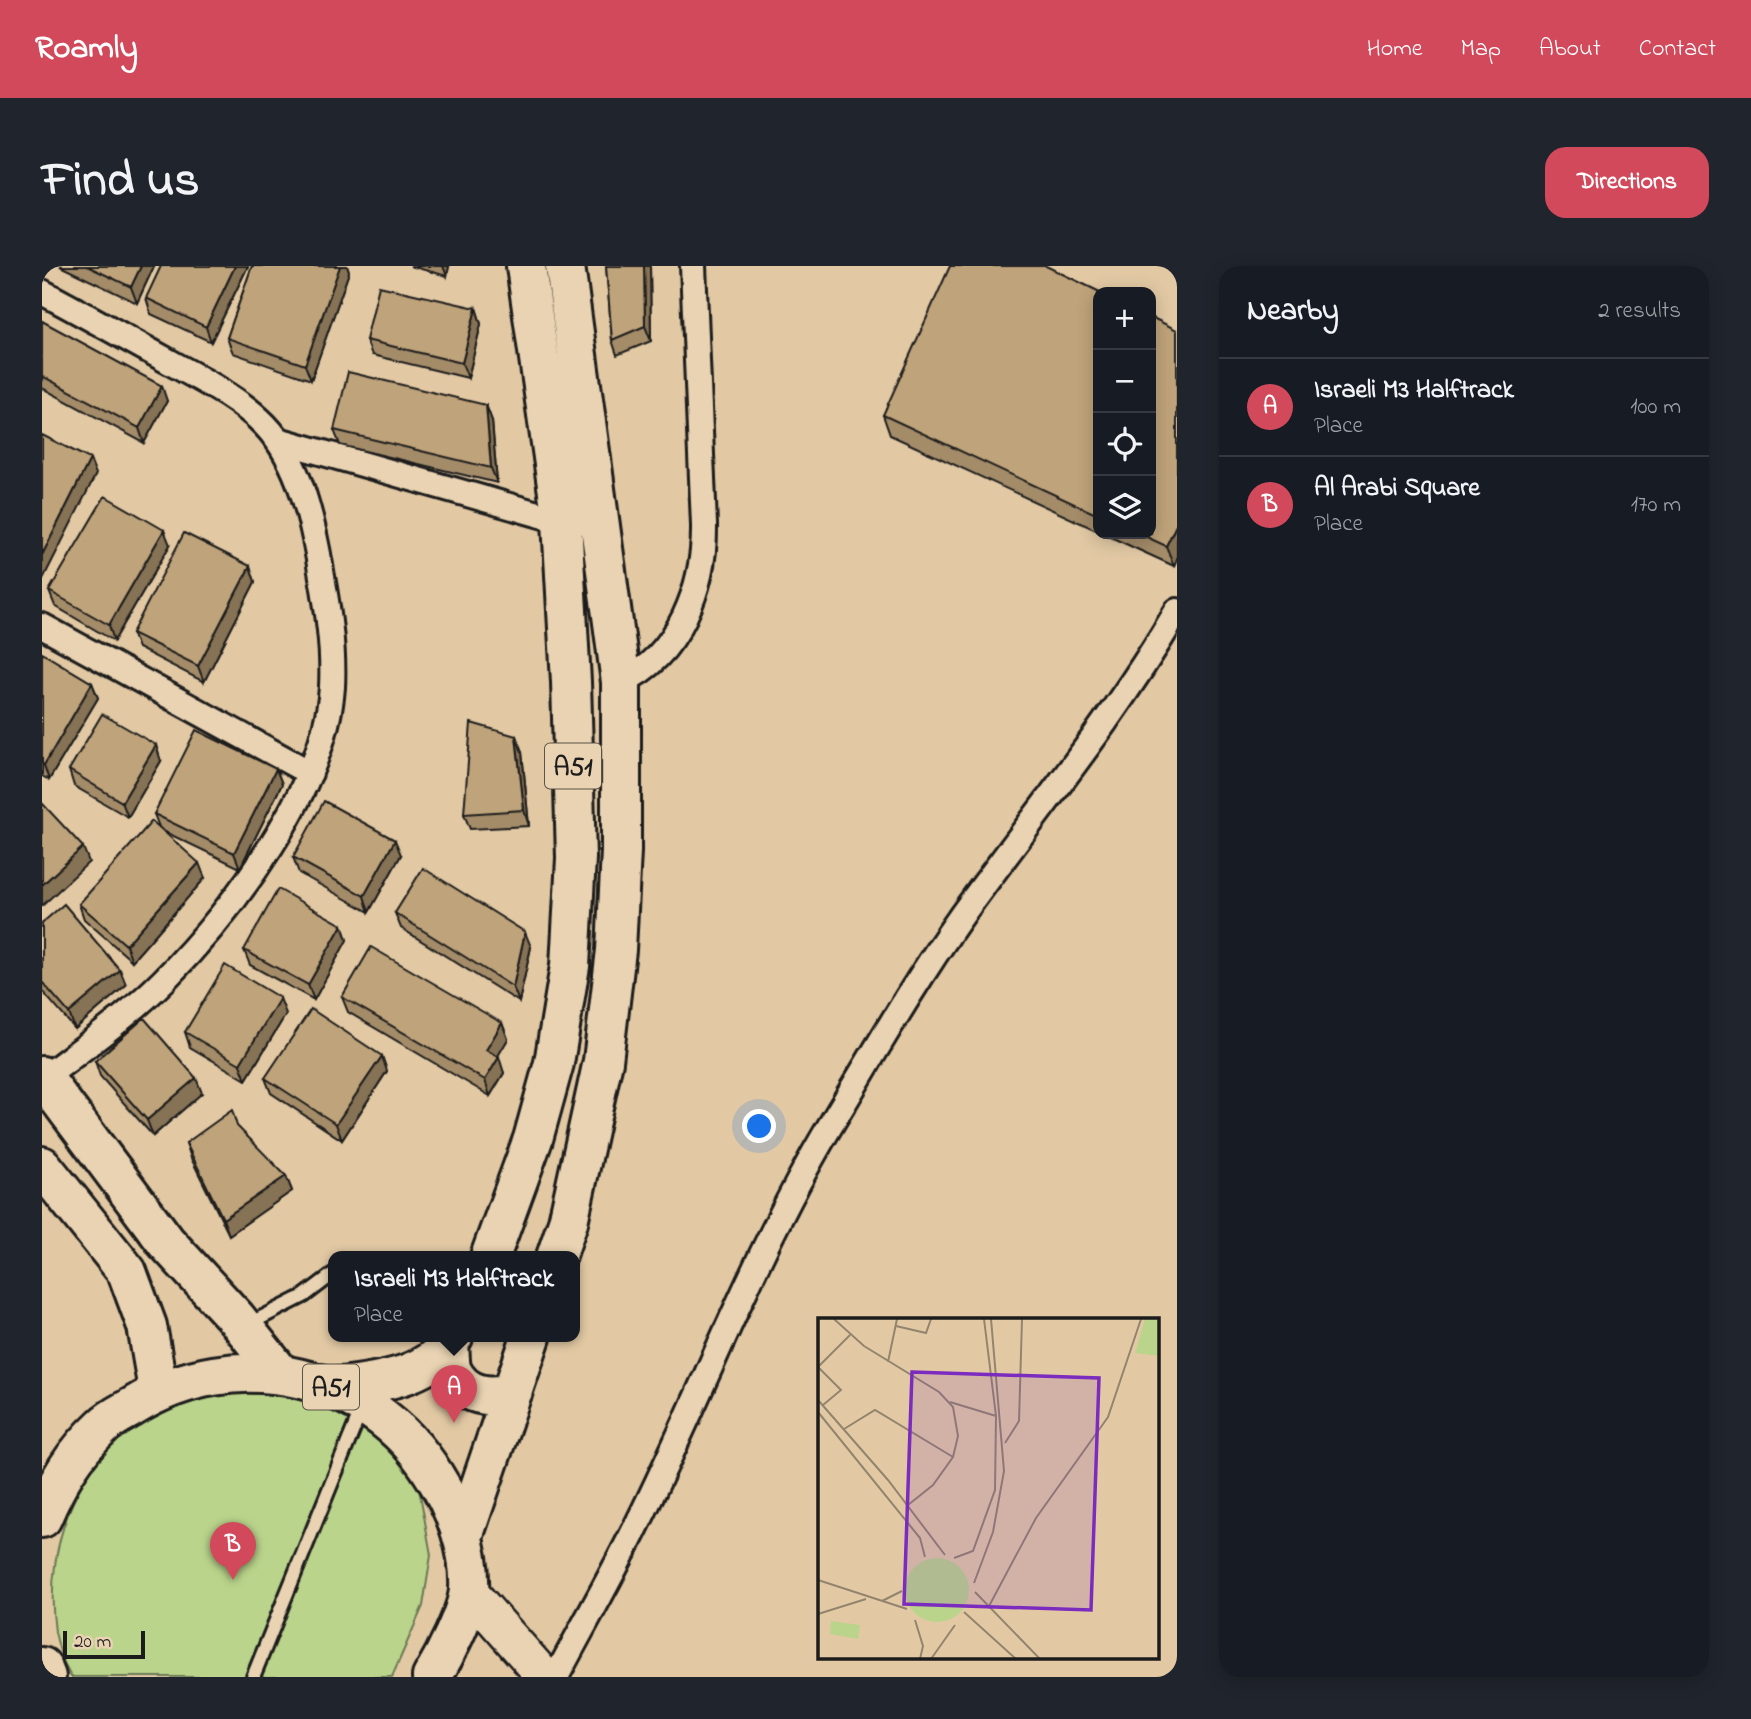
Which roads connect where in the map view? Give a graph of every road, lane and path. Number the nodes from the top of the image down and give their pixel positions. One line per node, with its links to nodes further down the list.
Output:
1 (526, 266): 6 (main road, A51)
2 (565, 266): 9 (main road, A51)
3 (693, 266): 9 (street)
4 (42, 292): 5 (street)
5 (278, 440): 6 (street); 10 (street)
6 (562, 521): 13 (main road, A51)
7 (1177, 611): 32 (street)
8 (42, 626): 10 (street)
9 (621, 682): 14 (main road, A51)
10 (310, 774): 11 (street)
11 (43, 1077): 16 (main road)
12 (42, 1166): 21 (main road)
13 (492, 1251)
14 (558, 1251)
15 (328, 1278): 16 (lane)
16 (243, 1327): 20 (main road)
17 (449, 1342): 23 (main road, A51)
18 (451, 1342): 22 (main road)
19 (529, 1342): 22 (main road, A51)
20 (280, 1373): 21 (main road, A51); 23 (main road, A51)
21 (159, 1390): 24 (main road, A51)
22 (513, 1391): 25 (main road, A51)
23 (349, 1396): 25 (main road, A51); 29 (lane)
24 (42, 1518)
25 (463, 1537): 26 (main road, A51)
26 (469, 1591): 30 (main road, A51); 31 (main road)
27 (42, 1667): 28 (main road)
28 (46, 1677)
29 (253, 1677)
30 (432, 1677)
31 (545, 1677)
32 (556, 1677)

